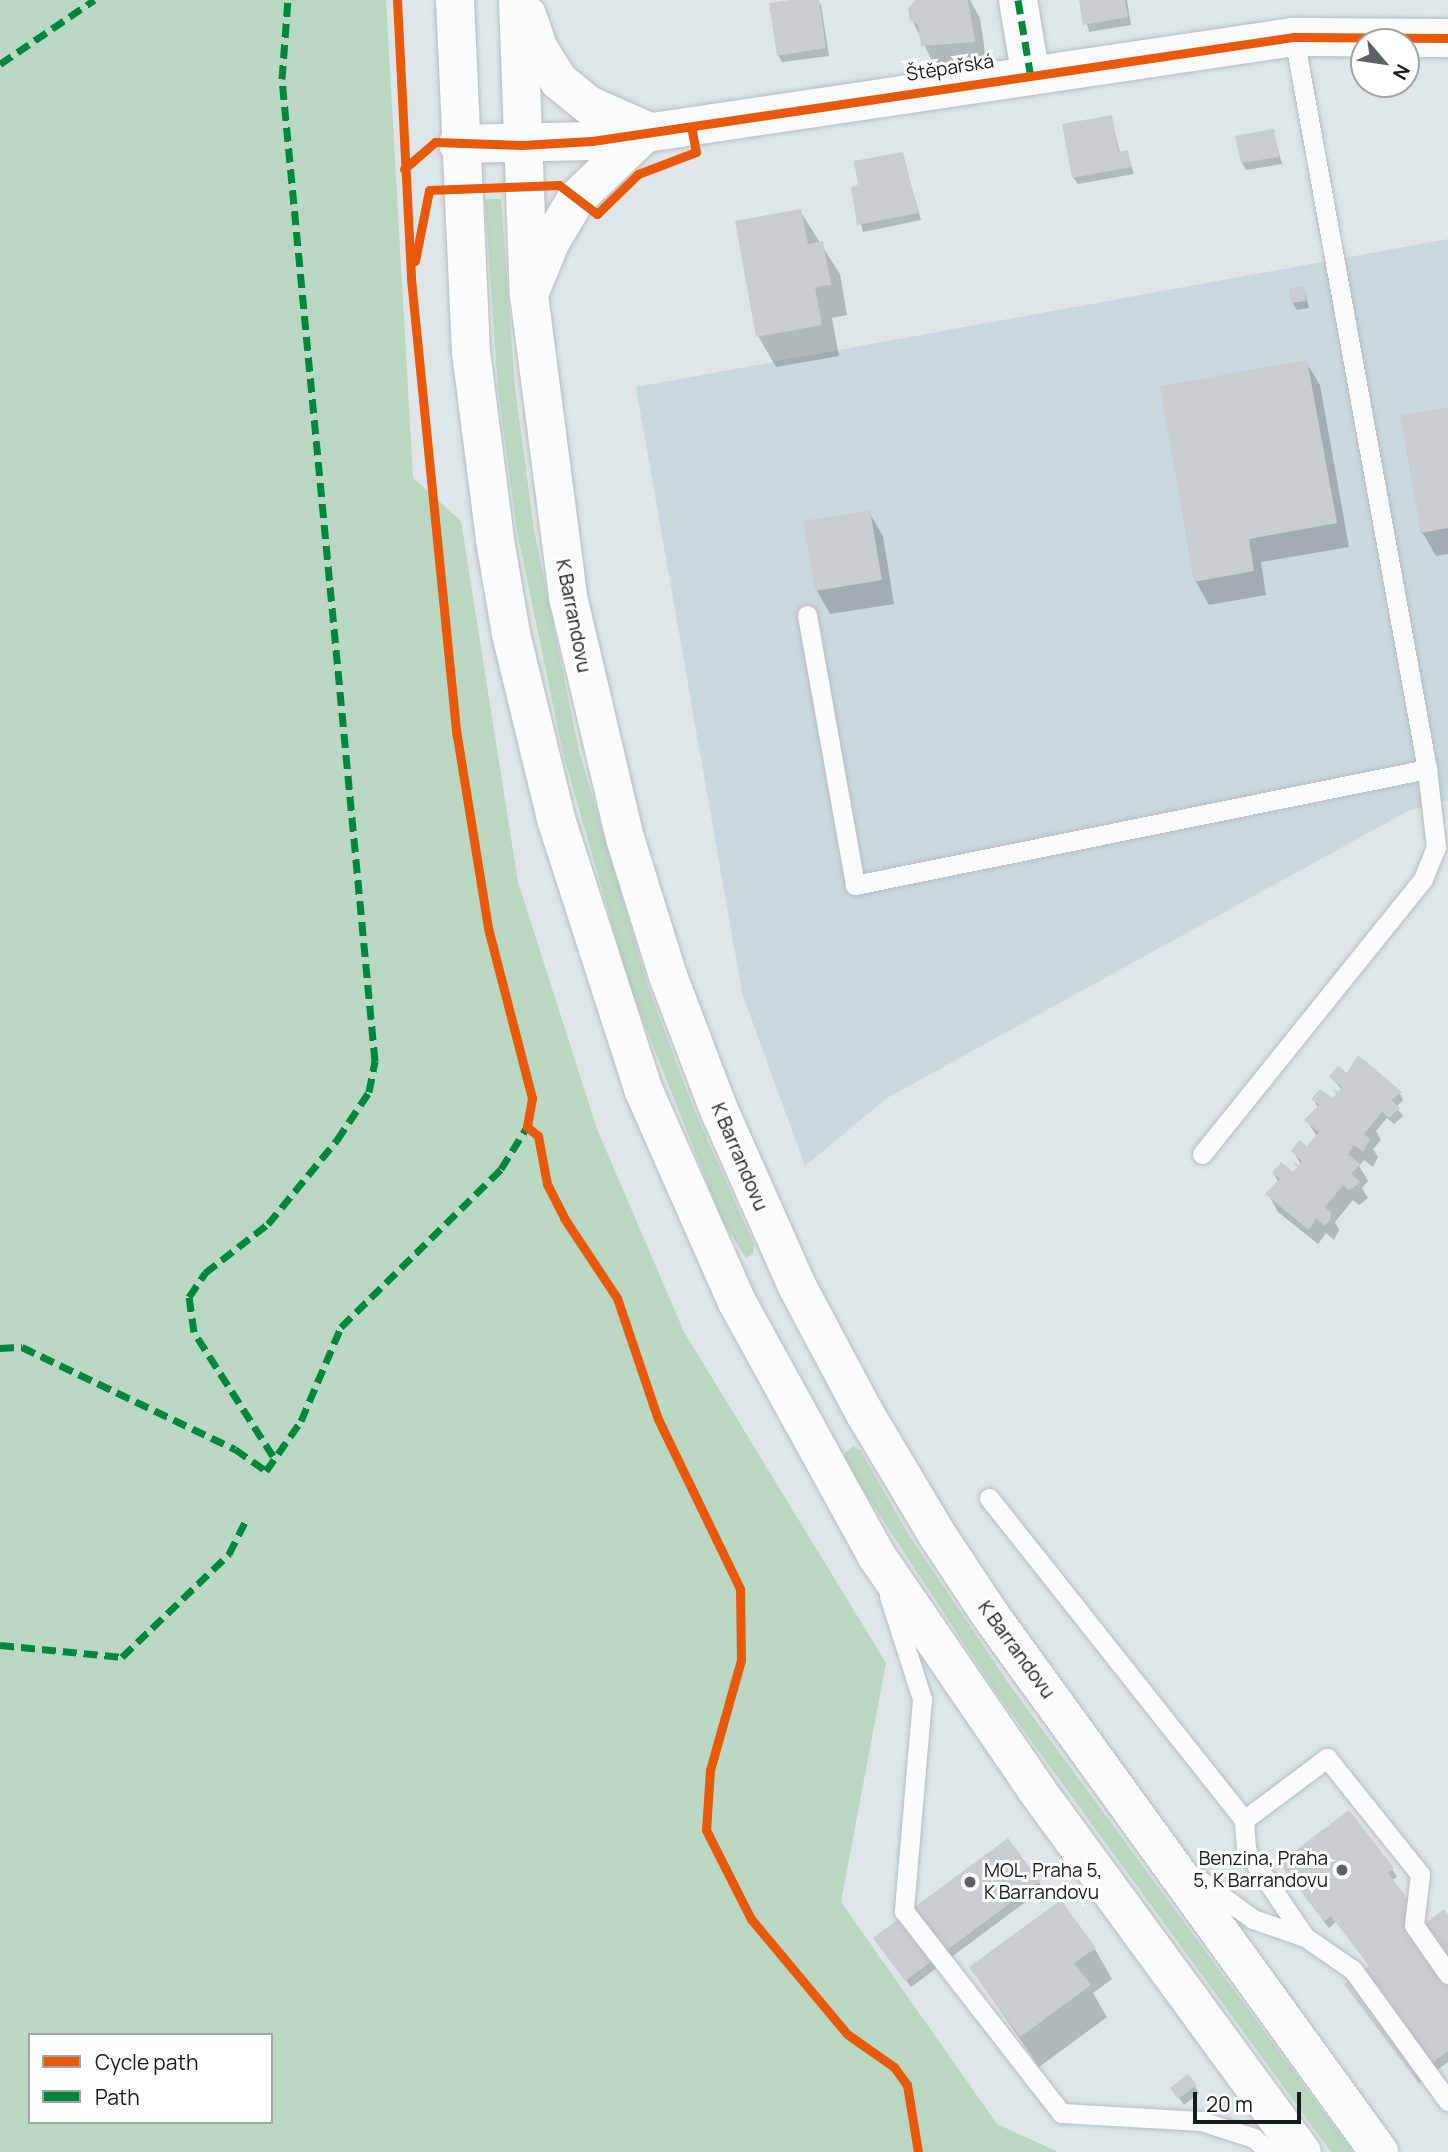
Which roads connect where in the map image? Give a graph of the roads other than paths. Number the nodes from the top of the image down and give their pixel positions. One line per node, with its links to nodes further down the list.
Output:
1 (455, 0): 8 (main road)
2 (520, 0): 7 (main road); 9 (main road, K Barrandovu)
3 (1018, 0): 6 (main road)
4 (1294, 37): 5 (main road, Štěpařská); 6 (main road, Štěpařská); 12 (lane)
5 (1448, 38)
6 (1030, 72): 7 (main road, Štěpařská)
7 (647, 131): 9 (main road, Štěpařská); 10 (main road)
8 (458, 144): 9 (main road, Štěpařská); 15 (main road)
9 (522, 145): 10 (main road, K Barrandovu)
10 (529, 296): 17 (main road, K Barrandovu)
11 (807, 615): 12 (lane)
12 (1427, 769): 13 (lane)
13 (1202, 1154)
14 (989, 1498): 16 (lane)
15 (876, 1555): 21 (lane); 22 (main road)
16 (1244, 1820): 18 (lane); 19 (lane)
17 (1168, 1858): 18 (lane); 23 (main road, K Barrandovu)
18 (1305, 1937): 20 (lane)
19 (1448, 1974)
20 (1448, 2101)
21 (1269, 2152)
22 (1303, 2152)
23 (1379, 2152)

